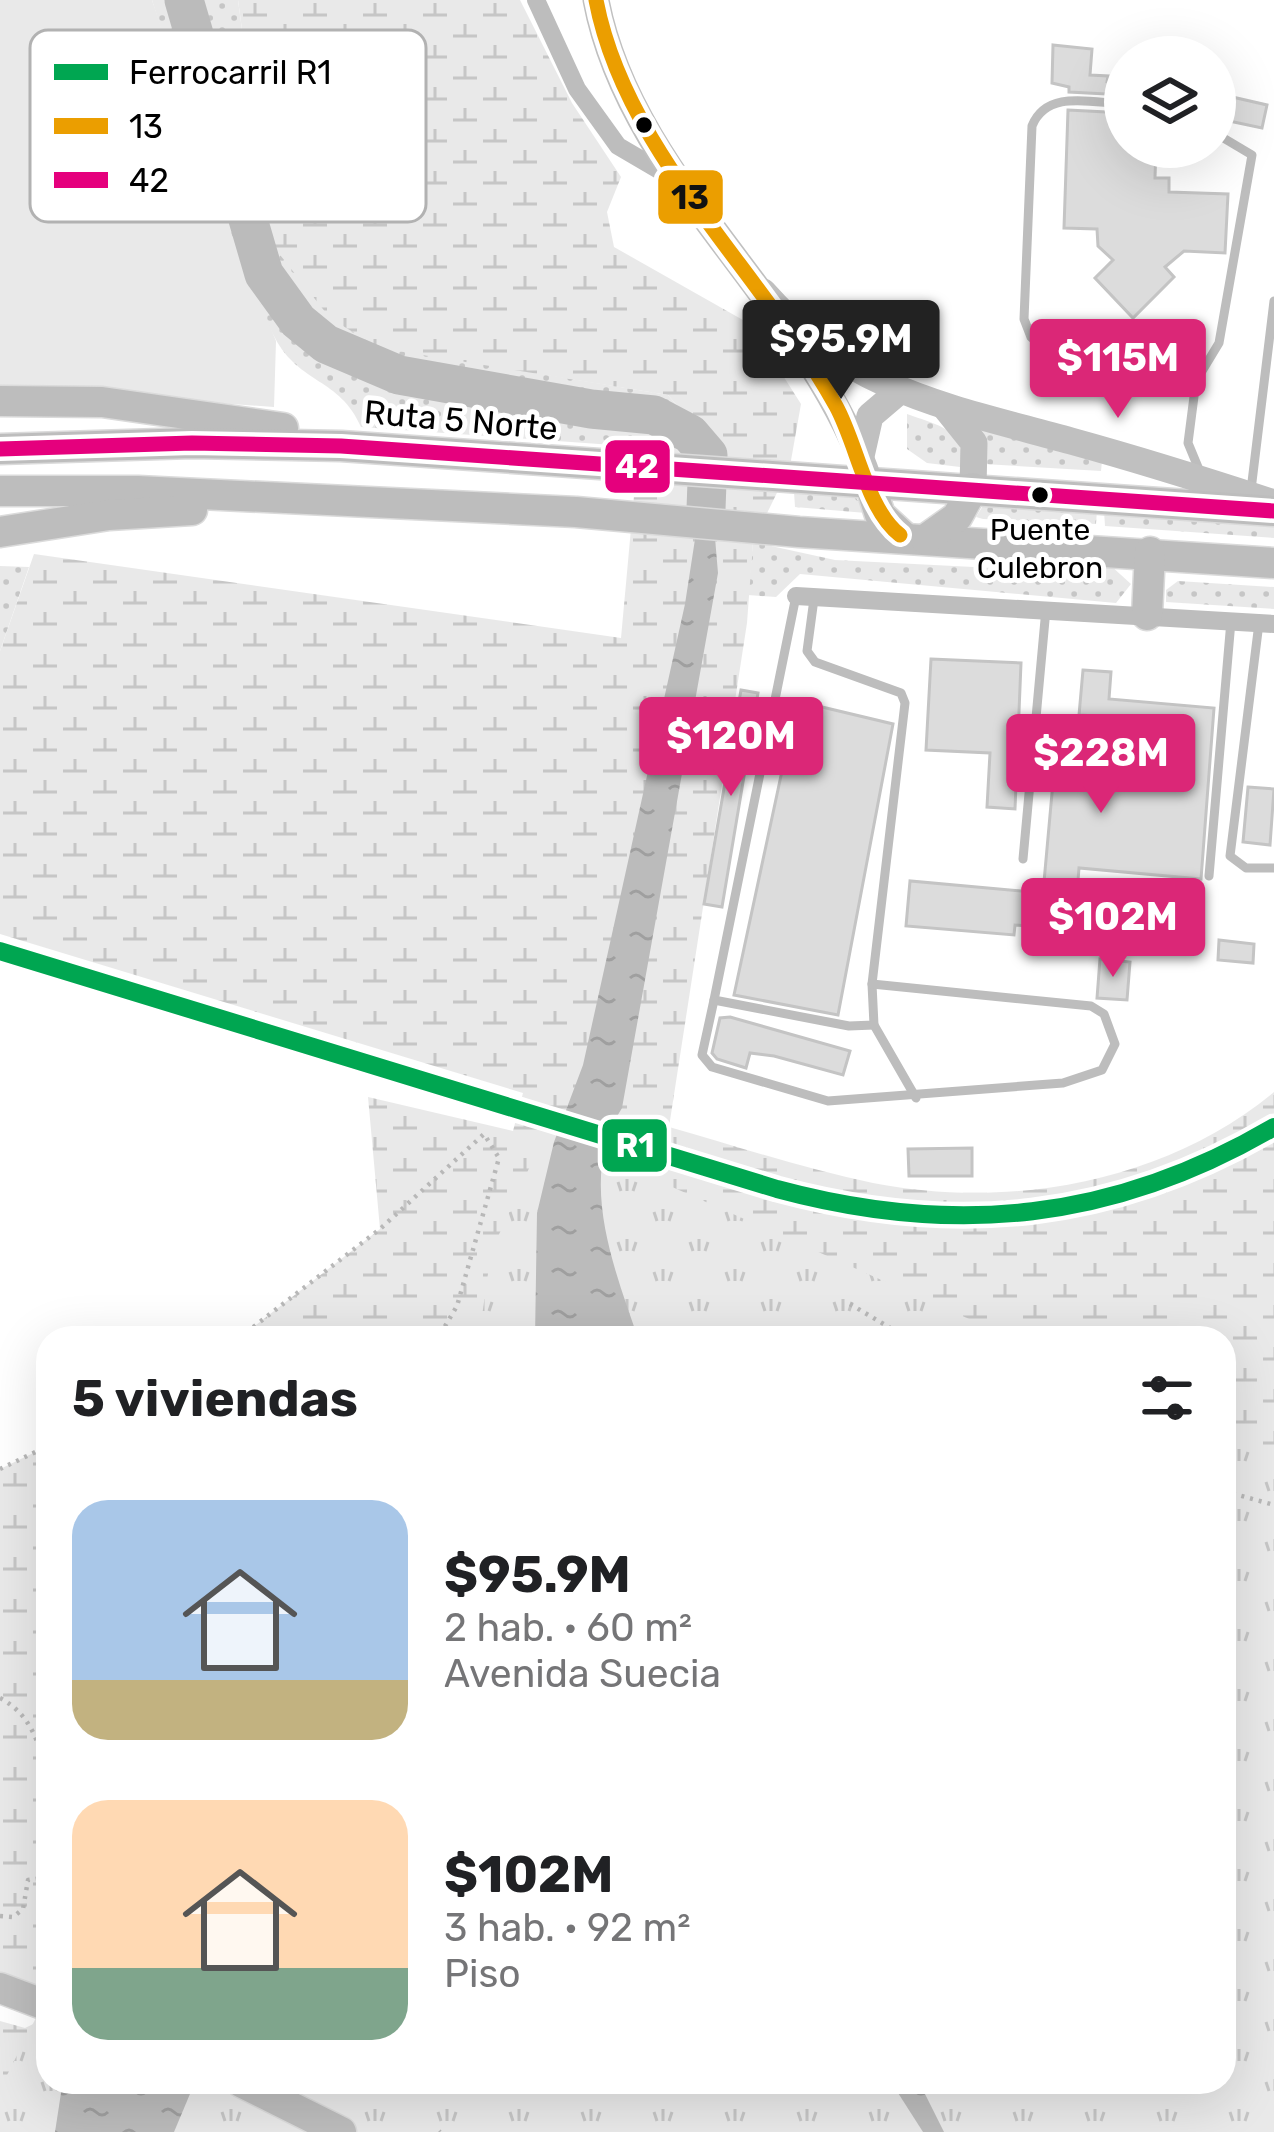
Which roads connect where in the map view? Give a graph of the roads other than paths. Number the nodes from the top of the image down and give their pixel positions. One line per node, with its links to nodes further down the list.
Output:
1 (536, 0): 5 (street)
2 (596, 0): 5 (main road)
3 (1104, 103): 8 (lane)
4 (1236, 146): 8 (lane)
5 (688, 188): 6 (main road)
6 (763, 292): 9 (main road); 15 (main road)
7 (1274, 301): 20 (lane)
8 (1196, 382): 14 (lane)
9 (897, 393): 11 (main road); 15 (main road)
10 (0, 401): 13 (main road)
11 (943, 406): 14 (main road); 17 (main road)
12 (0, 448): 13 (main road, Ruta 5 Norte)
13 (443, 453): 15 (main road, Ruta 5 Norte)
14 (1173, 454): 16 (main road); 16 (lane)
15 (865, 468): 17 (main road, Ruta 5 Norte); 22 (main road)
16 (1207, 481): 20 (main road)
17 (973, 488): 20 (main road, Ruta 5 Norte); 22 (main road)
18 (0, 491): 19 (main road)
19 (311, 499): 21 (main road); 22 (main road)
20 (1266, 503)
21 (2, 534)
22 (915, 538): 23 (main road)
23 (1150, 553): 24 (main road); 27 (main road)
24 (1274, 563)
25 (805, 596): 26 (street); 33 (lane); 34 (lane)
26 (1046, 610): 27 (street); 30 (lane)
27 (1148, 615): 28 (street)
28 (1231, 621): 29 (street); 32 (lane)
29 (1267, 624): 31 (lane)
30 (1023, 859)
31 (1274, 868)
32 (1209, 876)
33 (872, 984): 35 (lane); 36 (lane)
34 (714, 1000): 35 (lane); 36 (lane)
35 (874, 1025): 36 (lane)
36 (916, 1098)
37 (0, 1988): 38 (main road)
38 (36, 2002)
39 (265, 2094): 40 (main road)
40 (341, 2132)

